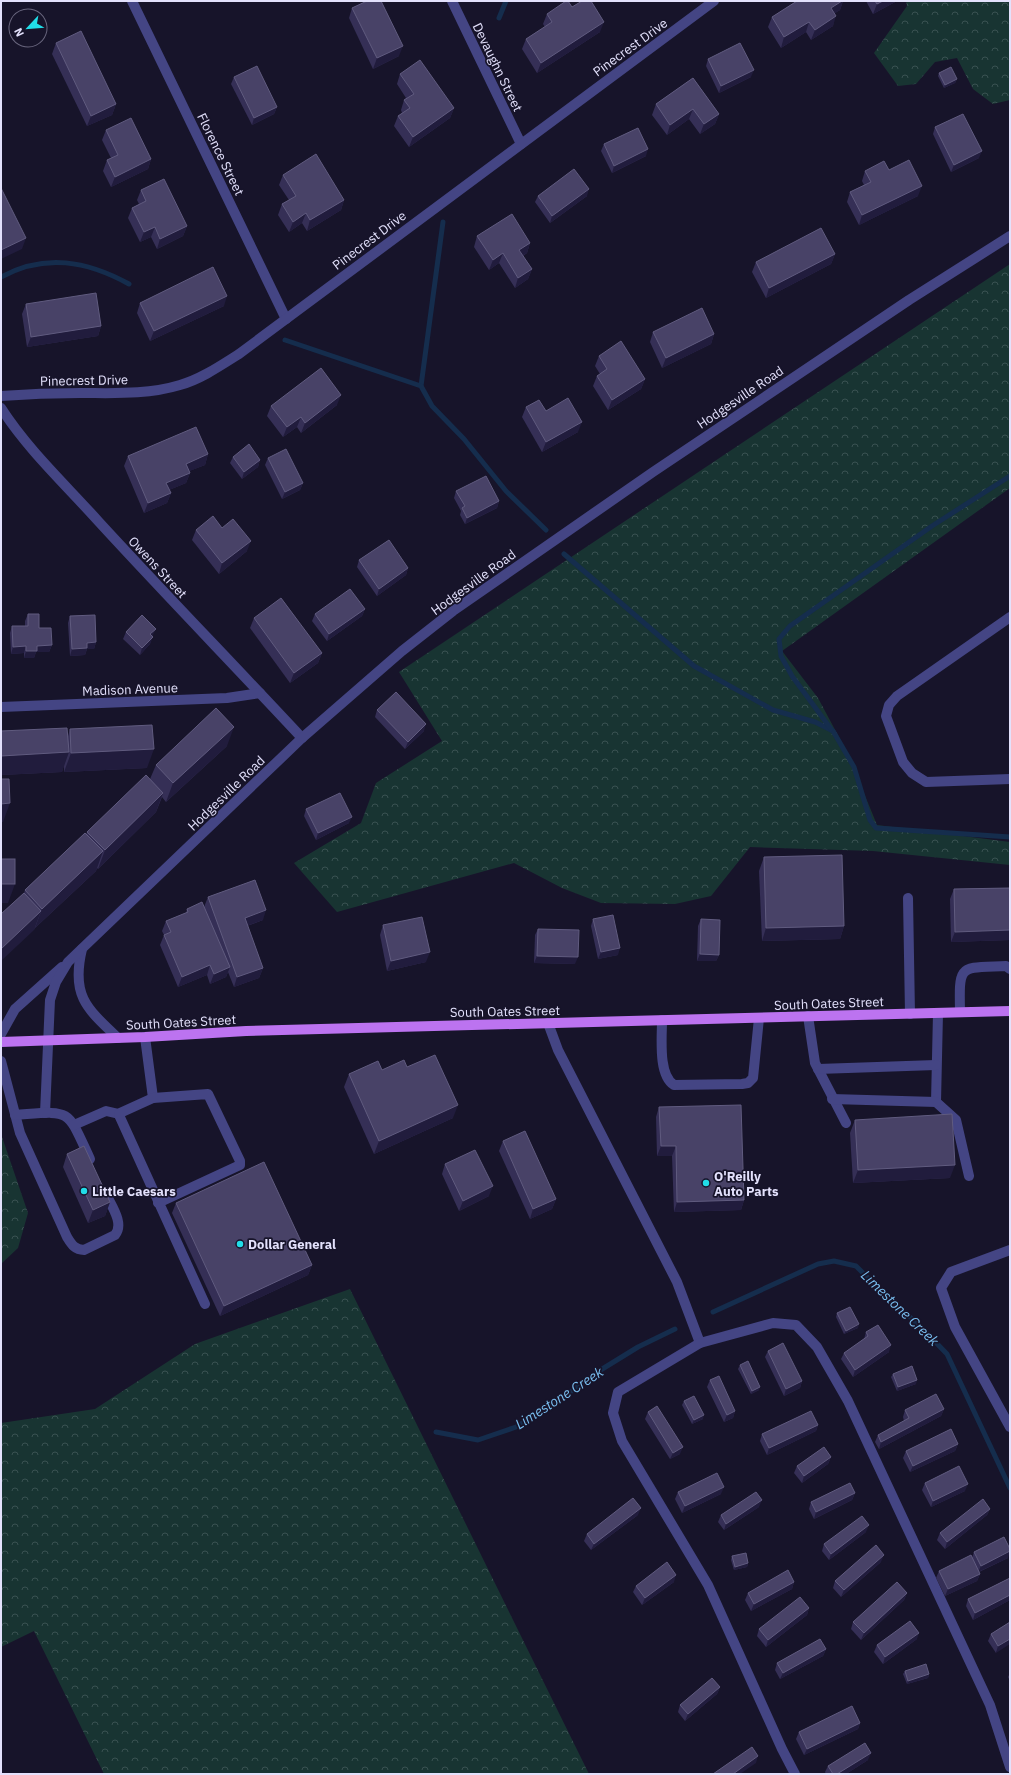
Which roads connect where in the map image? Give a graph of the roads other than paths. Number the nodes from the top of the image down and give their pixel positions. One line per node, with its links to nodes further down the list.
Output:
1 (132, 1): 6 (street, Florence Street)
2 (452, 1): 4 (street, Devaughn Street)
3 (714, 1): 4 (street, Pinecrest Drive)
4 (521, 144): 6 (street, Pinecrest Drive)
5 (1010, 236): 12 (street, Hodgesville Road)
6 (286, 319): 7 (street, Pinecrest Drive)
7 (1, 396)
8 (1, 408): 10 (street, Owens Street)
9 (1010, 617): 13 (street)
10 (260, 693): 11 (street, Madison Avenue); 12 (street, Owens Street)
11 (1, 708)
12 (302, 738): 15 (street, Hodgesville Road)
13 (1010, 779)
14 (908, 898): 21 (street)
15 (82, 949): 16 (street, Hodgesville Road); 28 (street)
16 (68, 962): 26 (street); 29 (street, Hodgesville Road)
17 (1010, 968): 19 (street)
18 (1010, 1011): 19 (main road, South Oates Street)
19 (960, 1012): 20 (main road, South Oates Street)
20 (938, 1013): 21 (main road, South Oates Street); 32 (street)
21 (910, 1014): 22 (main road, South Oates Street)
22 (808, 1016): 23 (main road, South Oates Street); 33 (street)
23 (759, 1018): 24 (main road, South Oates Street); 24 (street)
24 (662, 1020): 25 (main road, South Oates Street)
25 (548, 1023): 27 (main road, South Oates Street); 48 (street)
26 (1, 1034)
27 (145, 1037): 28 (main road, South Oates Street); 34 (street)
28 (118, 1038): 29 (main road, South Oates Street)
29 (48, 1040): 30 (main road, South Oates Street); 37 (street, Hodgesville Road)
30 (1, 1042)
31 (1, 1060): 39 (street)
32 (936, 1065): 33 (street); 36 (street)
33 (818, 1069): 35 (street)
34 (153, 1098): 38 (street); 45 (street)
35 (832, 1099): 36 (street); 40 (street)
36 (936, 1102): 43 (street)
37 (45, 1113): 39 (street); 41 (street)
38 (120, 1114): 41 (street); 45 (street)
39 (15, 1115): 44 (street)
40 (846, 1123)
41 (74, 1125): 42 (street)
42 (94, 1168)
43 (969, 1176)
44 (100, 1183)
45 (158, 1203): 47 (street)
46 (1010, 1250): 49 (street)
47 (205, 1304)
48 (700, 1343): 50 (street); 51 (street)
49 (1010, 1427)
50 (1010, 1766)
51 (796, 1774)

